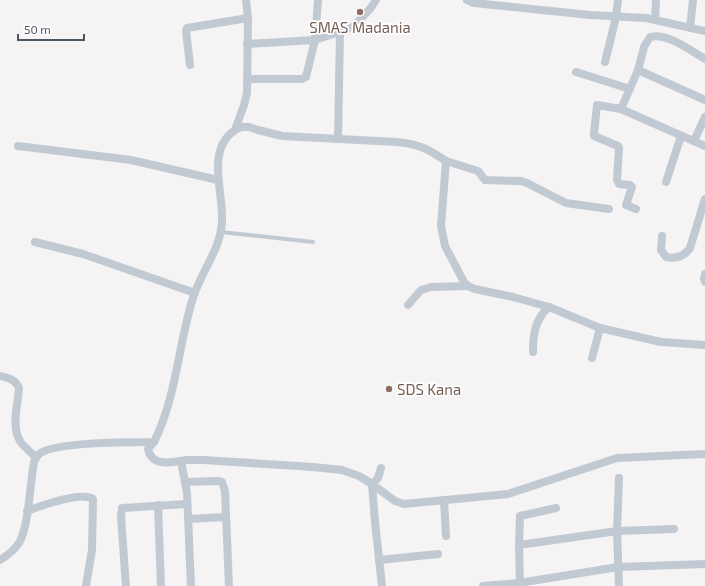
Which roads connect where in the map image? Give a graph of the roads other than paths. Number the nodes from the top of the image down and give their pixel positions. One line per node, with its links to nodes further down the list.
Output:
1 (246, 0): 9 (street)
2 (376, 0): 13 (street)
3 (468, 0): 8 (street)
4 (618, 0): 8 (street)
5 (656, 0): 10 (street)
6 (693, 0): 11 (street)
7 (318, 1): 14 (street)
8 (616, 17): 10 (street); 17 (street)
9 (248, 18): 15 (street); 18 (street)
10 (655, 20): 11 (street)
11 (690, 28): 12 (street)
12 (705, 31)
13 (340, 32): 14 (street); 28 (street)
14 (315, 40): 15 (street); 21 (street)
15 (247, 44): 21 (street)
16 (705, 59): 19 (street)
17 (606, 62)
18 (190, 65)
19 (638, 70): 22 (street); 23 (street)
20 (576, 72): 22 (street)
21 (247, 79): 26 (street)
22 (630, 88): 24 (street)
23 (705, 100)
24 (622, 109): 27 (street); 37 (street)
25 (705, 117): 29 (street)
26 (235, 130): 28 (street); 33 (street)
27 (680, 136): 29 (street); 34 (street)
28 (338, 139): 32 (street)
29 (694, 141): 31 (street)
30 (18, 146): 33 (street)
31 (705, 146)
32 (446, 161): 36 (street); 44 (street)
33 (218, 180): 38 (street)
34 (666, 182)
35 (705, 199): 39 (street)
36 (609, 209)
37 (636, 209)
38 (221, 232): 41 (lane); 45 (street)
39 (662, 236)
40 (35, 242): 45 (street)
41 (313, 242)
42 (705, 274): 43 (street)
43 (705, 282)
44 (468, 286): 46 (street); 47 (street)
45 (195, 293): 53 (street)
46 (408, 305)
47 (549, 306): 48 (street); 50 (street)
48 (600, 328): 49 (street); 51 (street)
49 (705, 346)
50 (533, 352)
51 (592, 358)
52 (0, 376): 55 (street)
53 (154, 442): 55 (street); 56 (street)
54 (705, 454): 61 (street)
55 (36, 458): 65 (street)
56 (181, 461): 59 (street); 60 (street)
57 (381, 468): 60 (street)
58 (619, 478): 69 (street)
59 (185, 482): 62 (street); 66 (street)
60 (372, 484): 61 (street); 74 (street)
61 (444, 500): 70 (street)
62 (188, 504): 63 (street); 67 (street)
63 (158, 505): 79 (street); 80 (street)
64 (556, 508): 71 (street)
65 (27, 510): 73 (street); 78 (street)
66 (226, 517): 67 (street); 82 (street)
67 (188, 519): 81 (street)
68 (674, 529): 69 (street)
69 (617, 531): 71 (street); 76 (street)
70 (446, 536)
71 (519, 545): 77 (street)
72 (438, 554): 74 (street)
73 (0, 560)
74 (379, 560): 83 (street)
75 (705, 564): 76 (street)
76 (618, 567): 77 (street); 85 (street)
77 (520, 584): 84 (street)
78 (86, 586)
79 (126, 586)
80 (161, 586)
81 (191, 586)
82 (229, 586)
83 (382, 586)
84 (483, 586)
85 (619, 586)

